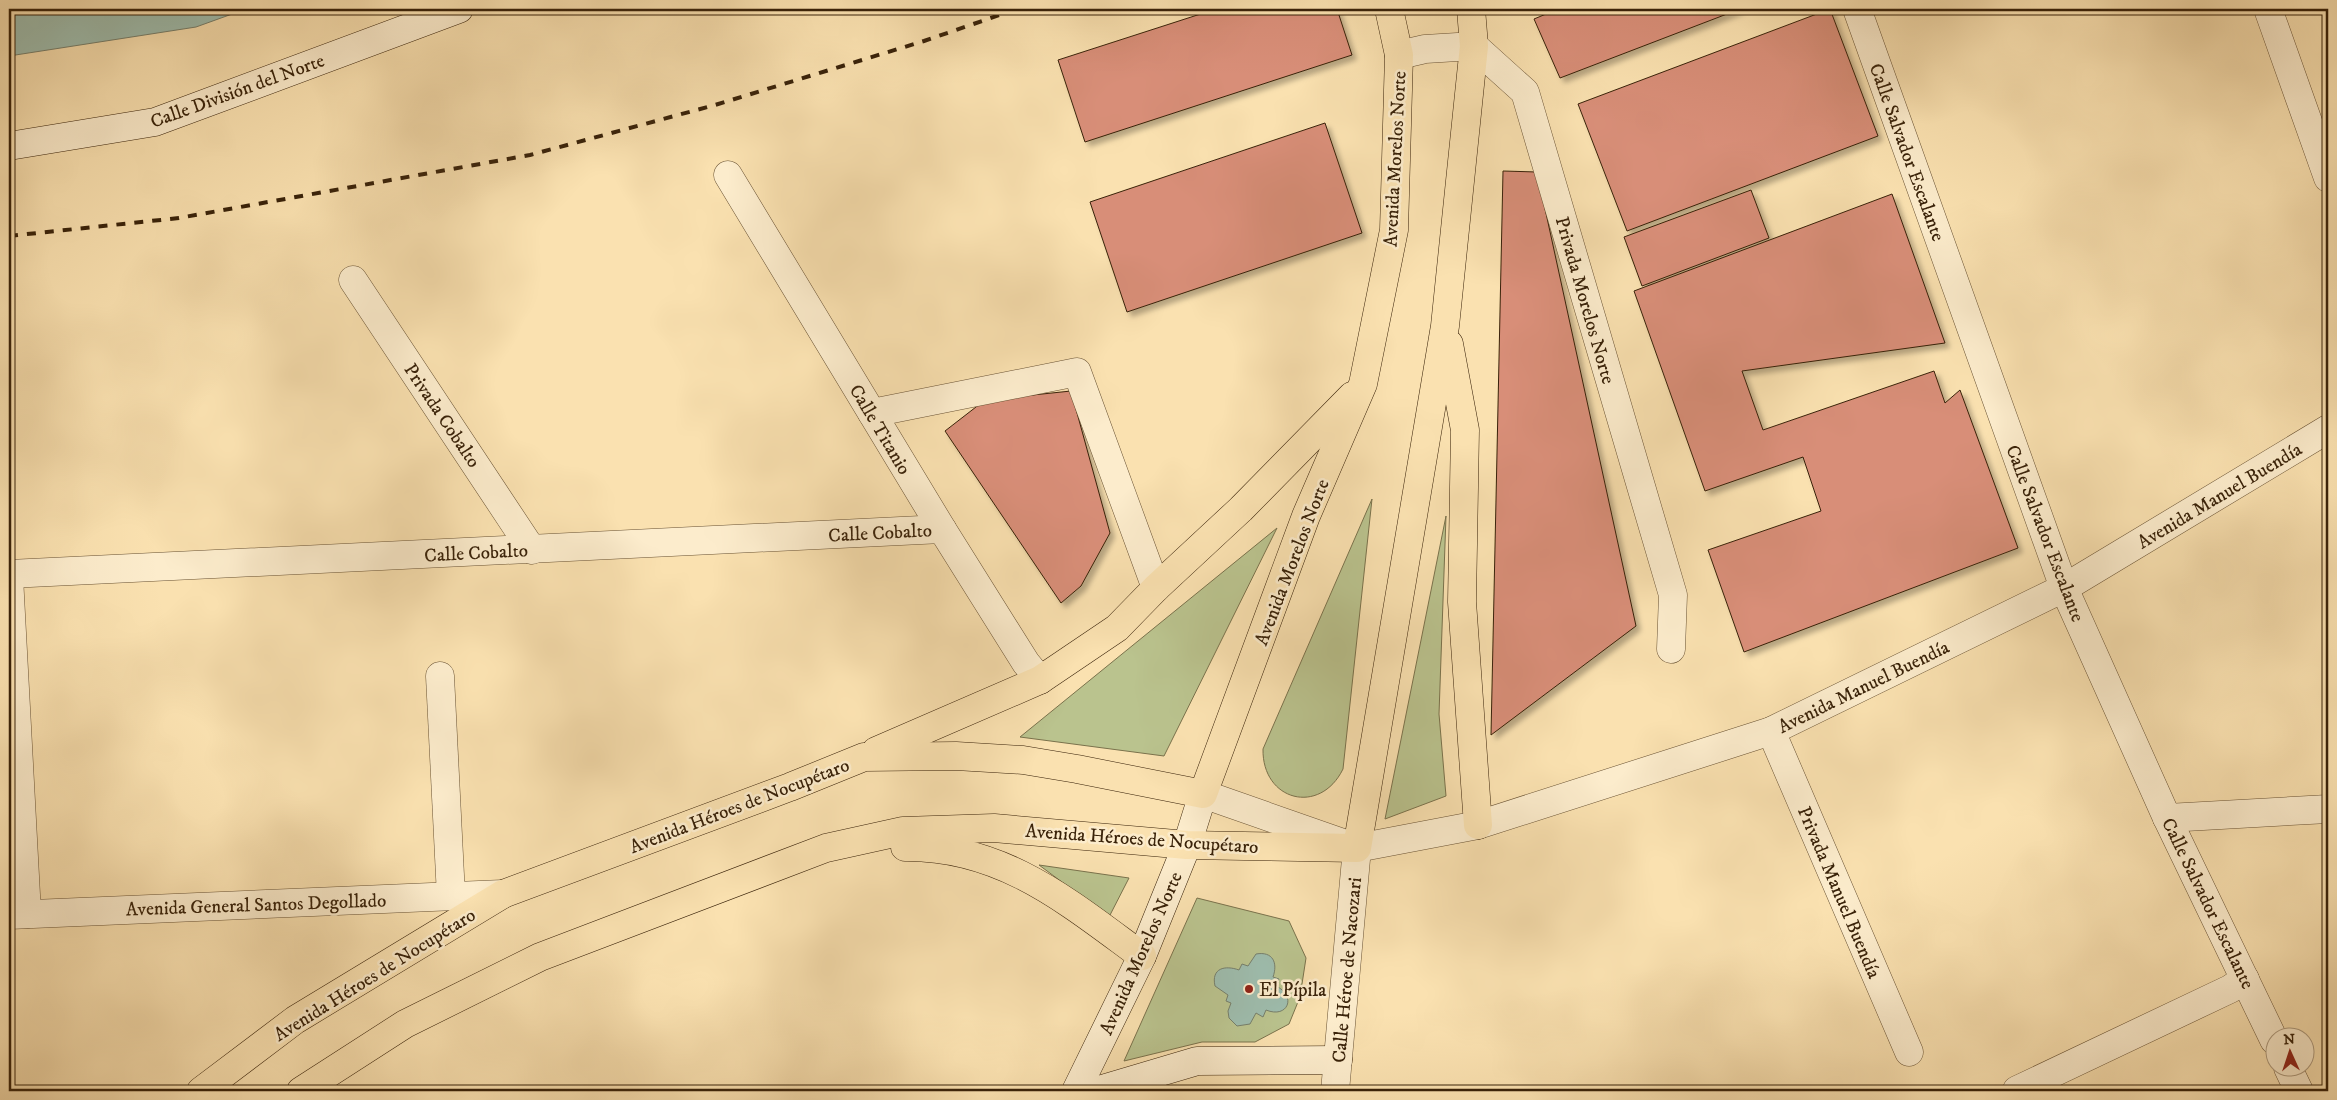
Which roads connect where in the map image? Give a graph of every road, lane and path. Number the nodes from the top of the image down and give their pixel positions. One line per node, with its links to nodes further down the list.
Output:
1 (460, 9): 8 (street, Calle División del Norte)
2 (1389, 9): 7 (main road, Avenida Morelos Norte)
3 (1471, 9): 6 (main road)
4 (1857, 9): 20 (street, Calle Salvador Escalante)
5 (2268, 9): 10 (street)
6 (1474, 46): 7 (street); 12 (main road); 21 (street, Privada Morelos Norte)
7 (1399, 55): 13 (main road, Avenida Morelos Norte)
8 (9, 146)
9 (728, 175): 14 (street, Calle Titanio)
10 (2328, 178)
11 (353, 280): 17 (street, Privada Cobalto)
12 (1445, 326): 29 (main road); 32 (main road)
13 (1363, 384): 19 (main road); 26 (main road, Avenida Morelos Norte)
14 (872, 413): 16 (street, Calle Titanio); 19 (street)
15 (2328, 429): 20 (street, Avenida Manuel Buendía)
16 (942, 529): 17 (street, Calle Cobalto); 23 (street, Calle Titanio)
17 (532, 550): 18 (street, Calle Cobalto)
18 (9, 576): 35 (street)
19 (1156, 588): 23 (main road)
20 (2064, 588): 24 (street, Avenida Manuel Buendía); 28 (street, Calle Salvador Escalante)
21 (1671, 649)
22 (440, 676): 34 (street)
23 (1040, 680): 25 (main road)
24 (1771, 731): 29 (street, Avenida Manuel Buendía); 39 (street, Privada Manuel Buendía)
25 (864, 757): 26 (main road, Avenida Héroes de Nocupétaro); 33 (main road, Avenida Héroes de Nocupétaro)
26 (1203, 794): 30 (street, Avenida Morelos Norte); 32 (street, Avenida Héroes de Nocupétaro)
27 (2328, 809): 28 (street)
28 (2167, 818): 37 (street, Calle Salvador Escalante)
29 (1478, 825): 32 (street, Avenida Manuel Buendía)
30 (1187, 845): 31 (main road, Avenida Héroes de Nocupétaro); 32 (main road, Avenida Héroes de Nocupétaro); 36 (street, Avenida Morelos Norte)
31 (826, 848): 36 (main road); 44 (main road, Avenida Héroes de Nocupétaro)
32 (1357, 848): 40 (street, Calle Héroe de Nacozari)
33 (503, 894): 34 (street, Avenida General Santos Degollado); 43 (main road, Avenida Héroes de Nocupétaro)
34 (450, 896): 35 (street, Avenida General Santos Degollado)
35 (18, 915)
36 (1142, 956): 45 (street, Avenida Morelos Norte)
37 (2245, 979): 38 (street, Calle Salvador Escalante); 42 (street)
38 (2268, 1028)
39 (1909, 1052)
40 (1338, 1060): 46 (street); 47 (street, Calle Héroe de Nacozari)
41 (2293, 1078): 48 (street)
42 (2017, 1090)
43 (202, 1091)
44 (301, 1091)
45 (1076, 1091)
46 (1096, 1091)
47 (1335, 1091)
48 (2299, 1091)

